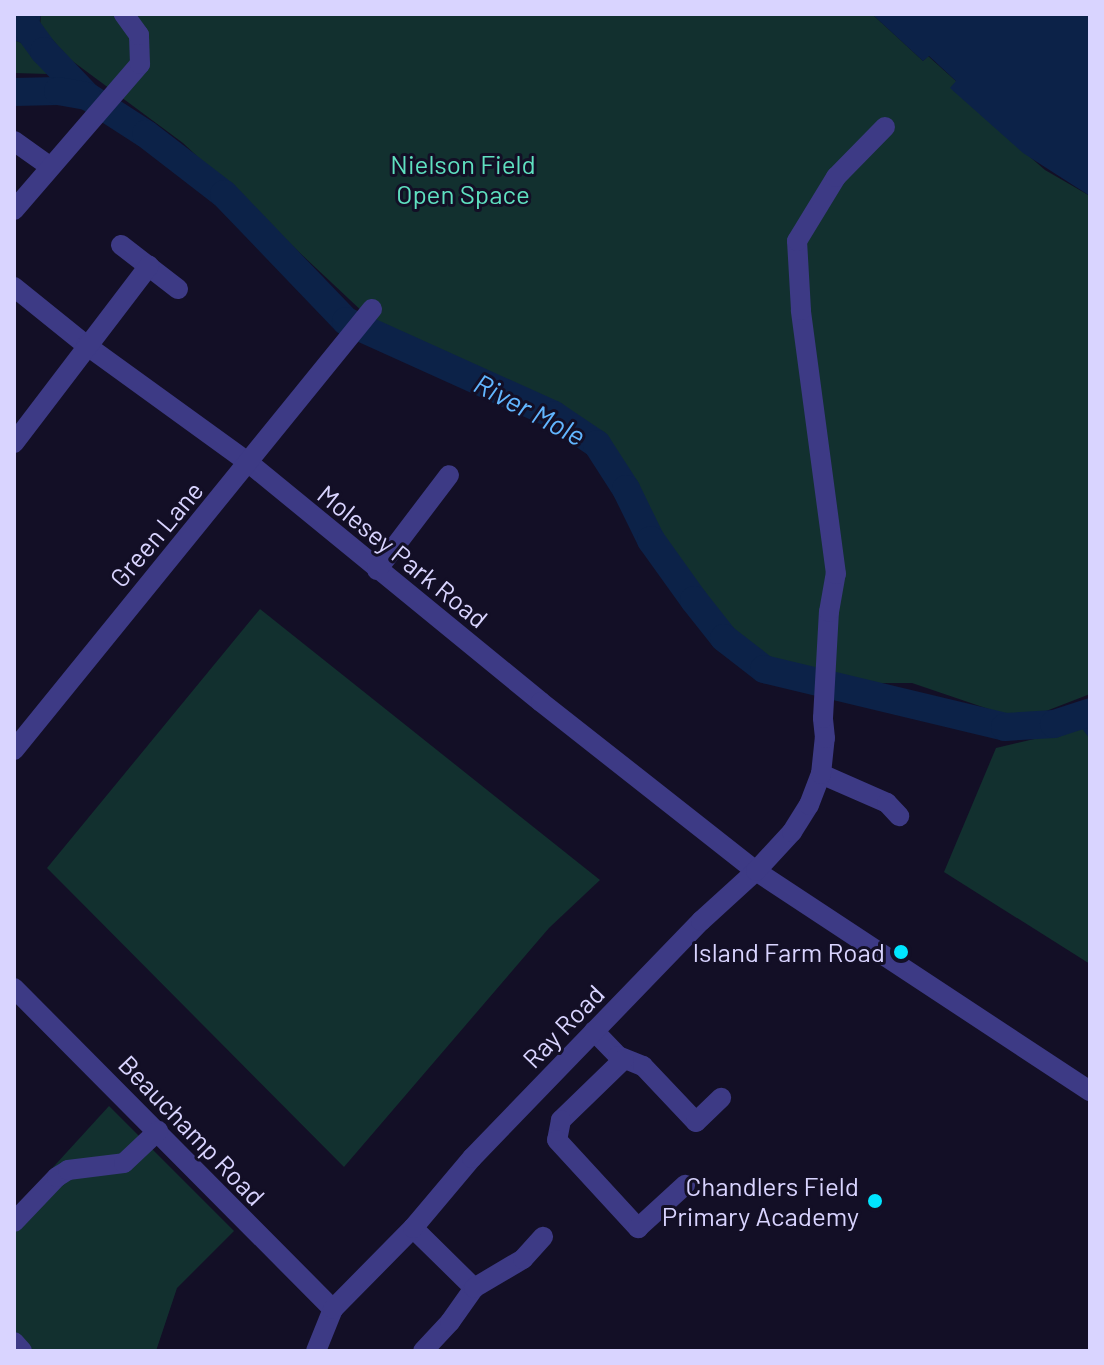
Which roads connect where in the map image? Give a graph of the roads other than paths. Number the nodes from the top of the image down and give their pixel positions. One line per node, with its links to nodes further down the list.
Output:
1 (124, 14): 4 (street)
2 (885, 127): 17 (street, Ray Road)
3 (14, 141): 4 (street)
4 (49, 166): 5 (street)
5 (14, 210)
6 (121, 245): 7 (street)
7 (149, 266): 9 (street); 11 (street)
8 (14, 287): 11 (street, Molesey Park Road)
9 (178, 289)
10 (369, 312): 13 (street, Green Lane)
11 (86, 345): 12 (street); 13 (street, Molesey Park Road)
12 (14, 443)
13 (249, 463): 15 (street, Molesey Park Road); 16 (street, Green Lane)
14 (449, 475): 15 (street)
15 (377, 570): 19 (street, Molesey Park Road)
16 (14, 750)
17 (821, 774): 18 (street); 19 (street, Ray Road)
18 (899, 816)
19 (756, 871): 21 (street, Ray Road); 23 (street)
20 (14, 988): 25 (street, Beauchamp Road)
21 (594, 1031): 22 (street); 28 (street, Ray Road)
22 (624, 1059): 24 (street); 26 (street)
23 (1090, 1091)
24 (721, 1098)
25 (158, 1131): 27 (street); 31 (street, Beauchamp Road)
26 (685, 1185)
27 (14, 1222)
28 (413, 1228): 30 (street); 31 (street, Ray Road)
29 (543, 1237): 30 (street)
30 (474, 1288): 35 (street)
31 (333, 1309): 34 (street)
32 (14, 1342): 33 (street)
33 (22, 1351)
34 (316, 1351)
35 (423, 1351)

